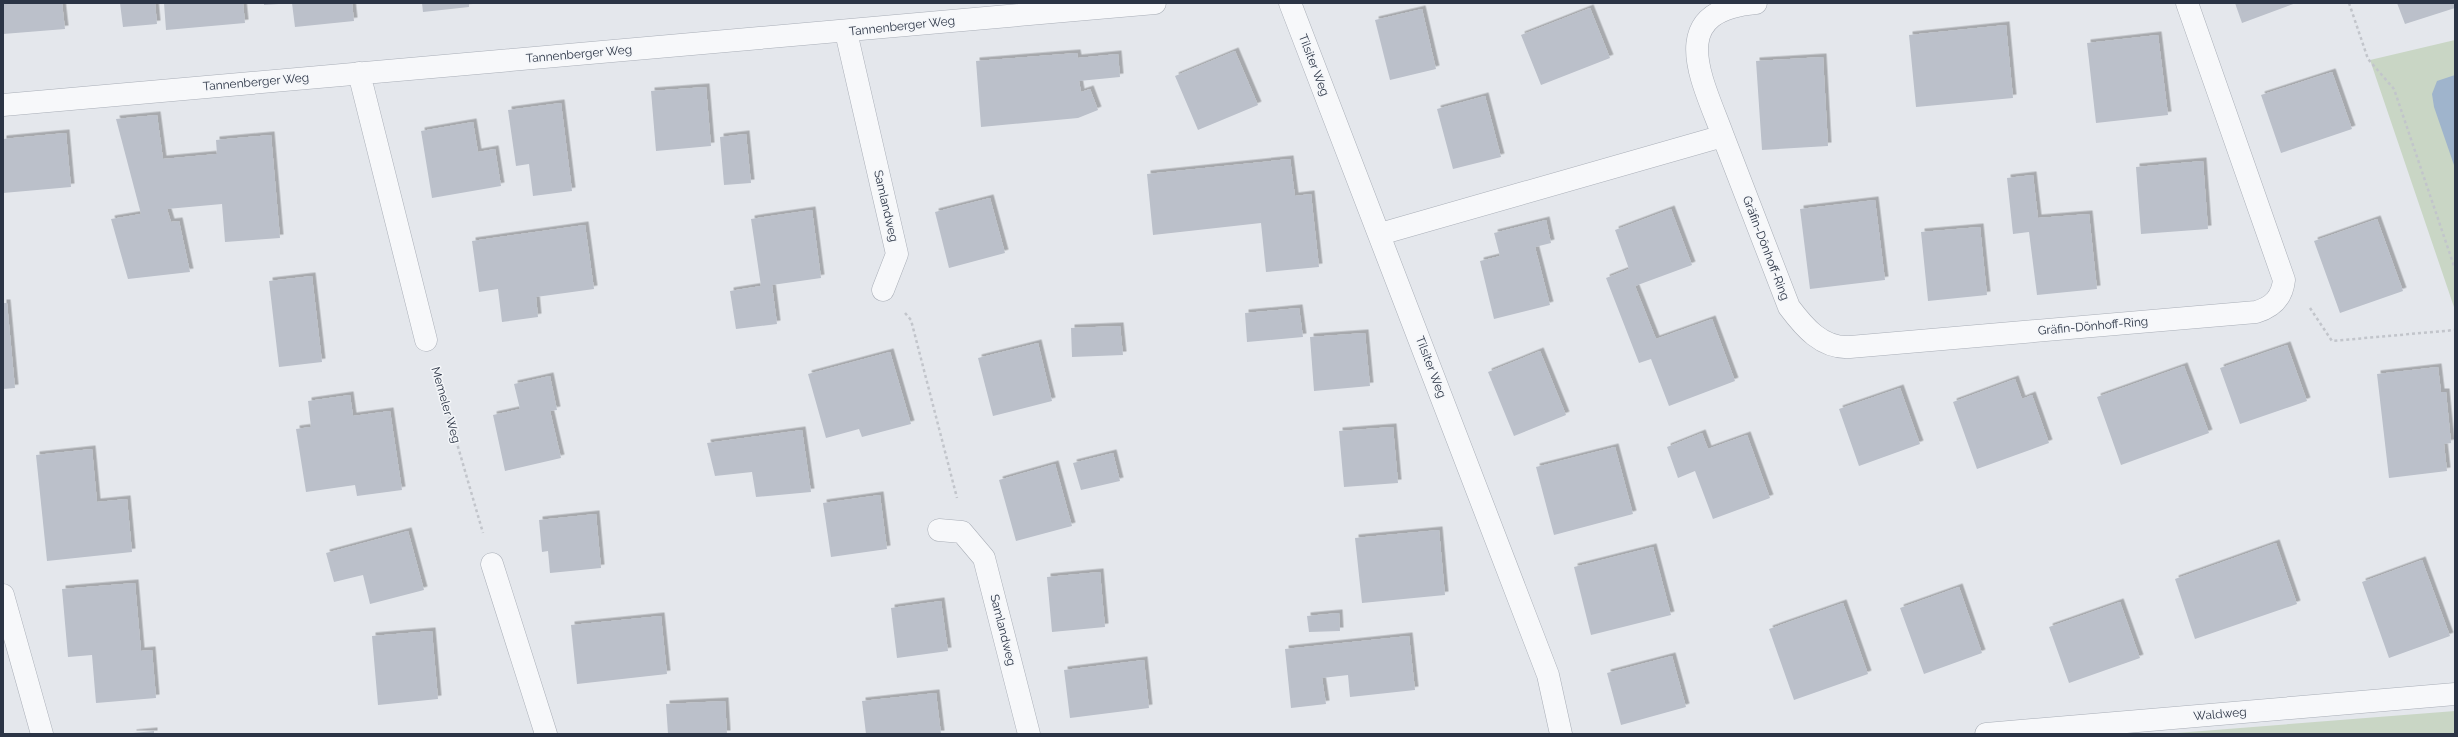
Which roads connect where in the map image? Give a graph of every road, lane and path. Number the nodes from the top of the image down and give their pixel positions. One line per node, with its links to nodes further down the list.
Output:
1 (1155, 3): 6 (street, Tannenberger Weg)
2 (1290, 3): 10 (street, Tilsiter Weg)
3 (1756, 3): 9 (street, Gräfin-Dönhoff-Ring)
4 (2187, 3): 12 (street)
5 (2349, 3): 11 (path)
6 (846, 32): 7 (street, Tannenberger Weg); 13 (street, Samlandweg)
7 (359, 73): 8 (street, Tannenberger Weg); 15 (street)
8 (3, 105)
9 (1722, 136): 10 (street); 12 (street, Gräfin-Dönhoff-Ring)
10 (1380, 234): 24 (street, Tilsiter Weg)
11 (2455, 269)
12 (2284, 280): 14 (path)
13 (883, 290): 17 (path)
14 (2455, 330)
15 (426, 340): 18 (path, Memeler Weg)
16 (939, 530): 17 (street)
17 (962, 532): 23 (street, Samlandweg)
18 (492, 564): 22 (street)
19 (3, 595): 21 (street)
20 (2455, 694): 25 (street, Waldweg)
21 (42, 734)
22 (546, 734)
23 (1029, 734)
24 (1561, 734)
25 (1986, 734)

